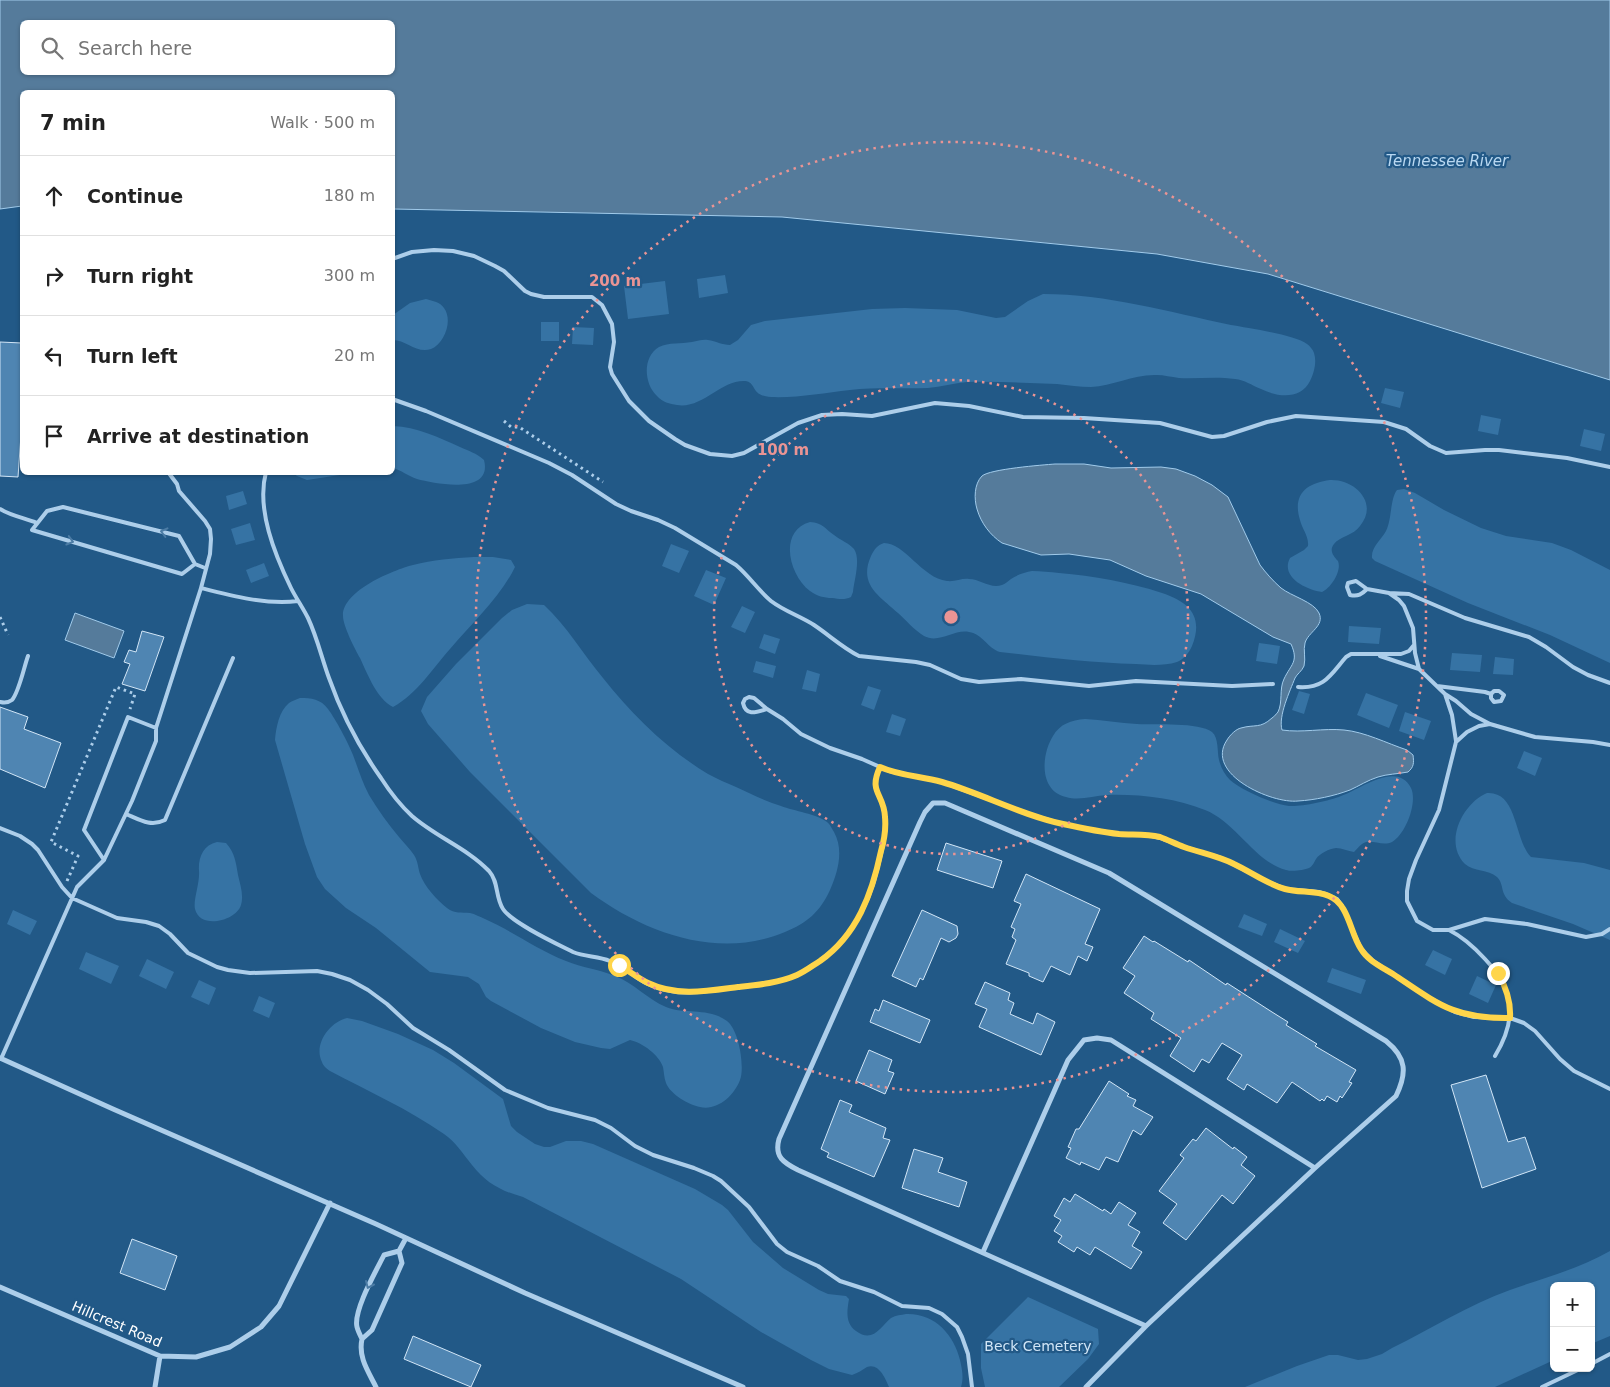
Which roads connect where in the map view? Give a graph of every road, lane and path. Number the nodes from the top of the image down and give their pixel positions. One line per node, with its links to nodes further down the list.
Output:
1 (395, 258): 4 (lane)
2 (395, 400): 24 (lane)
3 (504, 422): 7 (path)
4 (1610, 467)
5 (169, 475): 11 (lane)
6 (265, 475): 15 (lane)
7 (604, 483)
8 (0, 509): 9 (lane)
9 (37, 523): 10 (lane, one-way to 10); 10 (lane, one-way to 9)
10 (195, 564): 11 (lane)
11 (205, 568): 12 (lane)
12 (201, 588): 15 (lane); 34 (lane)
13 (1367, 589): 13 (lane); 14 (lane)
14 (1389, 593): 18 (lane); 23 (lane)
15 (298, 601): 37 (lane)
16 (0, 617): 17 (path)
17 (8, 635)
18 (1415, 643): 19 (lane); 22 (lane)
19 (1375, 655): 22 (lane); 26 (lane)
20 (28, 656): 30 (lane)
21 (233, 658): 38 (lane)
22 (1420, 669): 25 (lane)
23 (1610, 683)
24 (1273, 684)
25 (1437, 686): 27 (lane); 28 (lane)
26 (1298, 687)
27 (1445, 694): 33 (lane); 35 (lane)
28 (1491, 694)
29 (0, 697): 30 (lane)
30 (2, 703)
31 (767, 709): 31 (lane); 37 (lane)
32 (128, 716): 34 (lane); 40 (lane); 41 (path)
33 (1490, 724): 35 (lane); 36 (lane)
34 (156, 728): 38 (lane)
35 (1456, 742): 45 (lane)
36 (1610, 745)
37 (880, 767): 47 (lane)
38 (126, 814): 40 (lane)
39 (0, 828): 41 (lane)
40 (104, 860): 42 (lane)
41 (62, 887): 42 (lane)
42 (72, 898): 49 (lane); 66 (lane)
43 (1465, 924): 44 (lane); 45 (lane); 46 (lane)
44 (1610, 929)
45 (1449, 930): 46 (lane)
46 (1460, 935): 47 (lane)
47 (1510, 1018): 48 (lane); 50 (lane)
48 (1495, 1056)
49 (1, 1058): 52 (street)
50 (1610, 1089)
51 (1315, 1168): 55 (street); 55 (street); 57 (street)
52 (330, 1204): 53 (street); 60 (street, Hillcrest Road)
53 (406, 1238): 54 (street); 65 (street)
54 (399, 1251): 58 (street); 58 (street, one-way to 58)
55 (983, 1252): 57 (street)
56 (0, 1287): 60 (street, Hillcrest Road)
57 (1146, 1326): 67 (street)
58 (362, 1339): 64 (street)
59 (1610, 1354): 61 (lane)
60 (160, 1356): 63 (street)
61 (1595, 1362)
62 (1574, 1372): 68 (lane)
63 (155, 1387)
64 (376, 1387)
65 (743, 1387)
66 (972, 1387)
67 (1086, 1387)
68 (1542, 1387)

